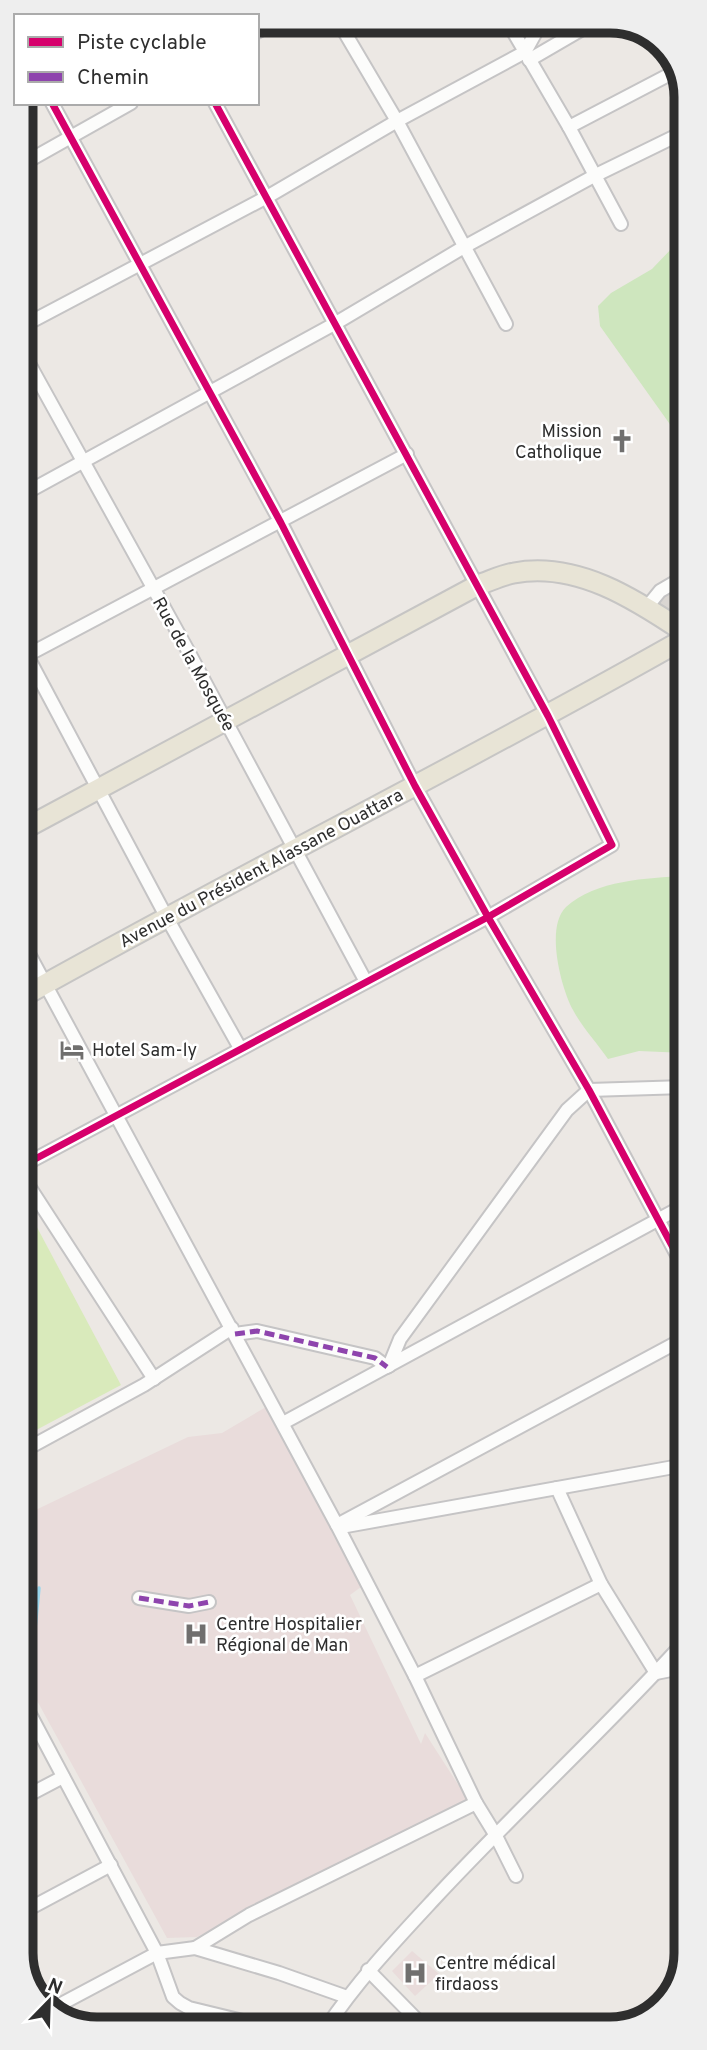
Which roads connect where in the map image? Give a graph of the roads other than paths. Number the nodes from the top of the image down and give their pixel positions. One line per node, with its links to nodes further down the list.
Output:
1 (345, 33): 10 (street)
2 (514, 33): 5 (street)
3 (537, 33): 5 (street)
4 (572, 33): 5 (street)
5 (527, 56): 10 (street); 11 (street)
6 (670, 74): 11 (street)
7 (53, 105): 12 (street)
8 (127, 105): 12 (street)
9 (216, 105): 16 (street)
10 (397, 121): 16 (street); 18 (street)
11 (569, 127): 15 (street)
12 (71, 137): 14 (street); 19 (street)
13 (674, 137): 15 (street)
14 (33, 158)
15 (594, 176): 17 (street); 18 (street)
16 (267, 197): 19 (street); 21 (street)
17 (621, 224)
18 (464, 247): 21 (street); 22 (street)
19 (140, 265): 20 (street); 24 (street)
20 (33, 321)
21 (336, 323): 24 (street); 25 (street)
22 (506, 324)
23 (33, 369): 26 (street, Rue de la Mosquée)
24 (209, 393): 26 (street); 28 (street)
25 (407, 454): 28 (street); 30 (street)
26 (83, 461): 27 (street); 31 (street, Rue de la Mosquée)
27 (33, 489)
28 (281, 523): 31 (street); 36 (street)
29 (674, 583): 32 (street)
30 (478, 585): 32 (main road); 36 (main road); 38 (street)
31 (152, 587): 35 (street); 39 (street, Rue de la Mosquée)
32 (647, 607): 33 (main road)
33 (674, 625)
34 (674, 645): 38 (main road, Avenue du Président Alassane Ouattara)
35 (33, 648)
36 (347, 655): 39 (main road); 40 (street)
37 (33, 670): 41 (street)
38 (548, 716): 40 (main road, Avenue du Président Alassane Ouattara); 44 (street)
39 (225, 721): 41 (main road); 43 (street, Rue de la Mosquée)
40 (415, 786): 43 (main road, Avenue du Président Alassane Ouattara); 44 (street)
41 (98, 789): 42 (main road); 45 (street)
42 (33, 824)
43 (296, 849): 45 (main road, Avenue du Président Alassane Ouattara); 47 (street, Rue de la Mosquée)
44 (488, 917): 47 (street); 52 (street)
45 (167, 918): 48 (main road, Avenue du Président Alassane Ouattara); 50 (street)
46 (33, 961): 48 (street)
47 (365, 980): 50 (street)
48 (46, 984): 49 (main road, Avenue du Président Alassane Ouattara); 53 (street)
49 (33, 991)
50 (240, 1048): 53 (street)
51 (674, 1087): 52 (street)
52 (589, 1090): 57 (street); 61 (street)
53 (116, 1115): 54 (street); 59 (street)
54 (33, 1161)
55 (33, 1193): 62 (street)
56 (674, 1211): 57 (street)
57 (659, 1219): 58 (street); 61 (street)
58 (674, 1248)
59 (233, 1331): 61 (street); 62 (street); 63 (street)
60 (674, 1344): 67 (street)
61 (388, 1367): 63 (street)
62 (153, 1379): 64 (street)
63 (284, 1423): 67 (street)
64 (33, 1445)
65 (674, 1467): 66 (street)
66 (557, 1488): 67 (street); 68 (street)
67 (338, 1526): 74 (street)
68 (601, 1584): 73 (street); 74 (street)
69 (139, 1598): 70 (street)
70 (209, 1602)
71 (674, 1653): 73 (street)
72 (674, 1669): 73 (street)
73 (656, 1673): 79 (street)
74 (415, 1676): 78 (street)
75 (33, 1720): 76 (street)
76 (63, 1777): 77 (street); 80 (street)
77 (33, 1793)
78 (476, 1803): 79 (street); 83 (street)
79 (495, 1834): 81 (street); 85 (street)
80 (111, 1865): 82 (street); 84 (street)
81 (516, 1876)
82 (33, 1907)
83 (195, 1948): 84 (street); 86 (street)
84 (156, 1954): 87 (street); 88 (street)
85 (368, 1970): 86 (street); 90 (street)
86 (346, 1997): 89 (street)
87 (60, 2005)
88 (226, 2017)
89 (333, 2017)
90 (414, 2017)

